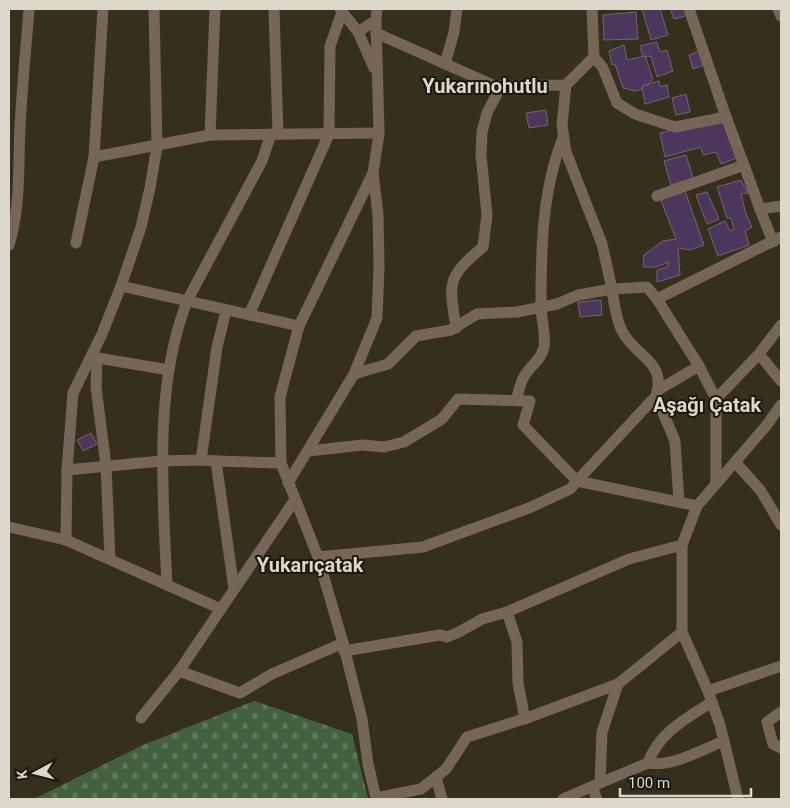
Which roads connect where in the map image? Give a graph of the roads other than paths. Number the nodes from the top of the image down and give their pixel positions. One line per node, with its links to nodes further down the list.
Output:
1 (29, 9): 35 (street)
2 (103, 9): 27 (street)
3 (154, 9): 26 (street)
4 (215, 9): 24 (street)
5 (274, 9): 22 (street)
6 (457, 9): 16 (street)
7 (592, 9): 15 (street)
8 (688, 9): 20 (street)
9 (778, 9): 12 (street)
10 (341, 11): 13 (street); 23 (street)
11 (377, 14): 13 (street); 14 (street)
12 (781, 16)
13 (358, 32): 17 (street)
14 (376, 33): 16 (street); 17 (street)
15 (594, 57): 18 (street); 20 (street)
16 (445, 64): 19 (street)
17 (376, 72): 21 (street)
18 (566, 85): 19 (street); 25 (street)
19 (501, 86): 45 (street)
20 (726, 117): 28 (street)
21 (379, 132): 23 (street); 29 (street)
22 (275, 134): 23 (street); 24 (street); 38 (street)
23 (328, 134): 42 (street)
24 (210, 135): 26 (street)
25 (564, 137): 37 (street); 40 (street)
26 (157, 146): 27 (street); 36 (street)
27 (94, 157): 34 (street)
28 (744, 165): 30 (street); 32 (street)
29 (373, 173): 44 (street); 50 (street)
30 (657, 196)
31 (781, 206): 32 (street)
32 (760, 209): 33 (street)
33 (777, 239): 39 (street)
34 (76, 243)
35 (9, 245)
36 (121, 286): 38 (street); 47 (street)
37 (612, 289): 39 (street); 40 (street); 52 (street)
38 (188, 299): 41 (street); 49 (street)
39 (657, 299): 48 (street)
40 (541, 307): 45 (street); 54 (street)
41 (226, 311): 42 (street); 57 (street)
42 (248, 315): 44 (street)
43 (781, 325): 46 (street)
44 (299, 326): 61 (street)
45 (456, 328): 50 (street)
46 (759, 354): 51 (street); 53 (street)
47 (94, 357): 49 (street); 62 (street); 63 (street)
48 (699, 366): 52 (street); 53 (street)
49 (169, 370): 58 (street)
50 (354, 374): 56 (street)
51 (781, 381)
52 (657, 393): 64 (street); 68 (street)
53 (716, 398): 66 (street)
54 (516, 400): 56 (street); 64 (street)
55 (781, 405): 60 (street)
56 (308, 451): 65 (street)
57 (201, 460): 58 (street); 59 (street)
58 (161, 461): 62 (street); 76 (street)
59 (216, 461): 61 (street); 77 (street)
60 (735, 462): 66 (street); 70 (street)
61 (281, 463): 65 (street)
62 (106, 466): 63 (street); 75 (street)
63 (67, 470): 72 (street)
64 (577, 481): 68 (street); 74 (street)
65 (288, 482): 67 (street)
66 (716, 484): 69 (street)
67 (294, 500): 74 (street); 77 (street)
68 (679, 502): 69 (street)
69 (697, 506): 73 (street)
70 (781, 525)
71 (9, 527): 72 (street)
72 (66, 540): 75 (street)
73 (682, 545): 79 (street); 80 (street)
74 (318, 557): 81 (street)
75 (110, 559): 76 (street)
76 (167, 585): 78 (street)
77 (234, 589): 78 (street)
78 (221, 609): 83 (street)
79 (507, 612): 81 (street); 88 (street)
80 (682, 632): 84 (street); 85 (street)
81 (343, 647): 83 (street); 94 (street)
82 (781, 666): 85 (street)
83 (179, 671): 87 (street)
84 (618, 684): 88 (street); 93 (street)
85 (710, 696): 89 (street); 91 (street)
86 (781, 712): 90 (street)
87 (141, 718)
88 (525, 719): 92 (street)
89 (724, 741): 91 (street); 98 (street)
90 (781, 748)
91 (648, 763): 93 (street)
92 (436, 777): 94 (street); 95 (street)
93 (596, 785): 96 (street); 97 (street)
94 (376, 798)
95 (442, 799)
96 (563, 799)
97 (597, 799)
98 (738, 799)

